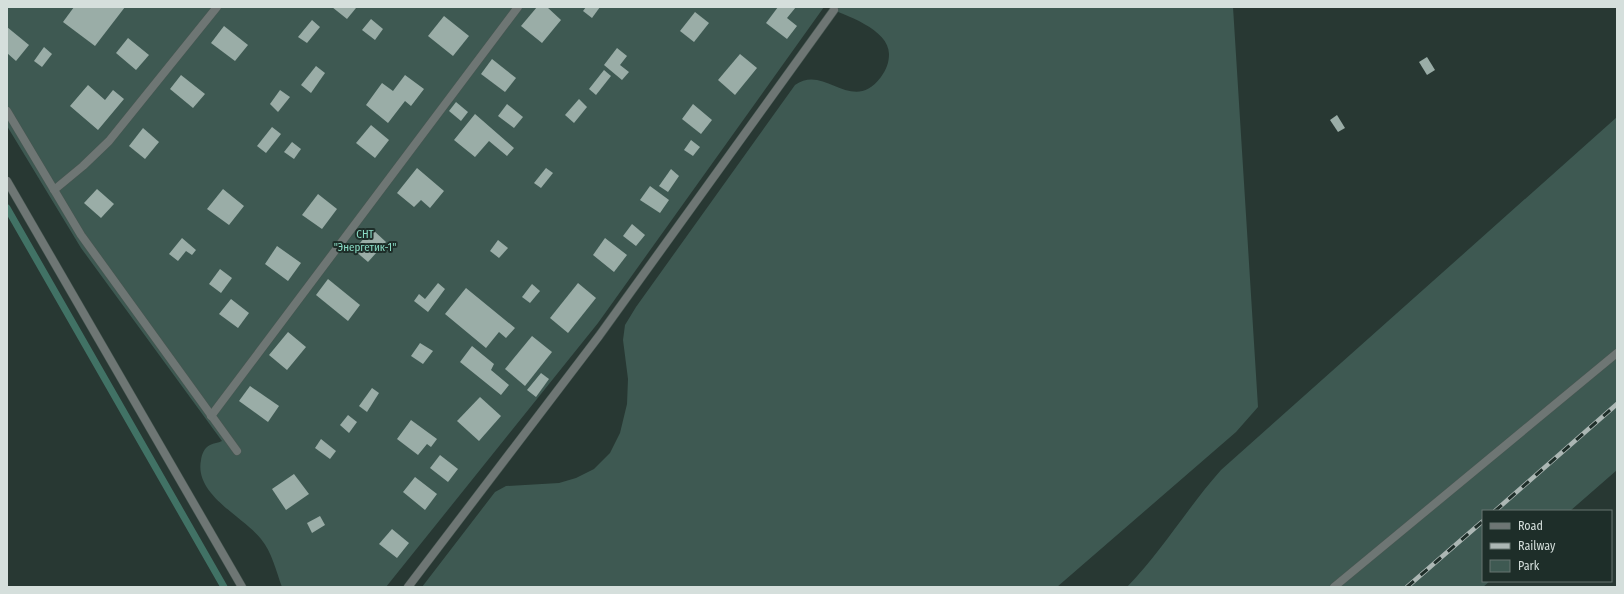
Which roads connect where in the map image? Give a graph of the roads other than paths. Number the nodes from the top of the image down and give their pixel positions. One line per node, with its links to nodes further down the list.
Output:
1 (217, 7): 6 (street)
2 (518, 7): 8 (street)
3 (834, 10): 11 (street)
4 (7, 111): 6 (street)
5 (7, 181): 10 (street)
6 (54, 190): 8 (street)
7 (1617, 353): 12 (street)
8 (211, 416): 9 (street)
9 (237, 451)
10 (242, 587)
11 (408, 587)
12 (1334, 587)

